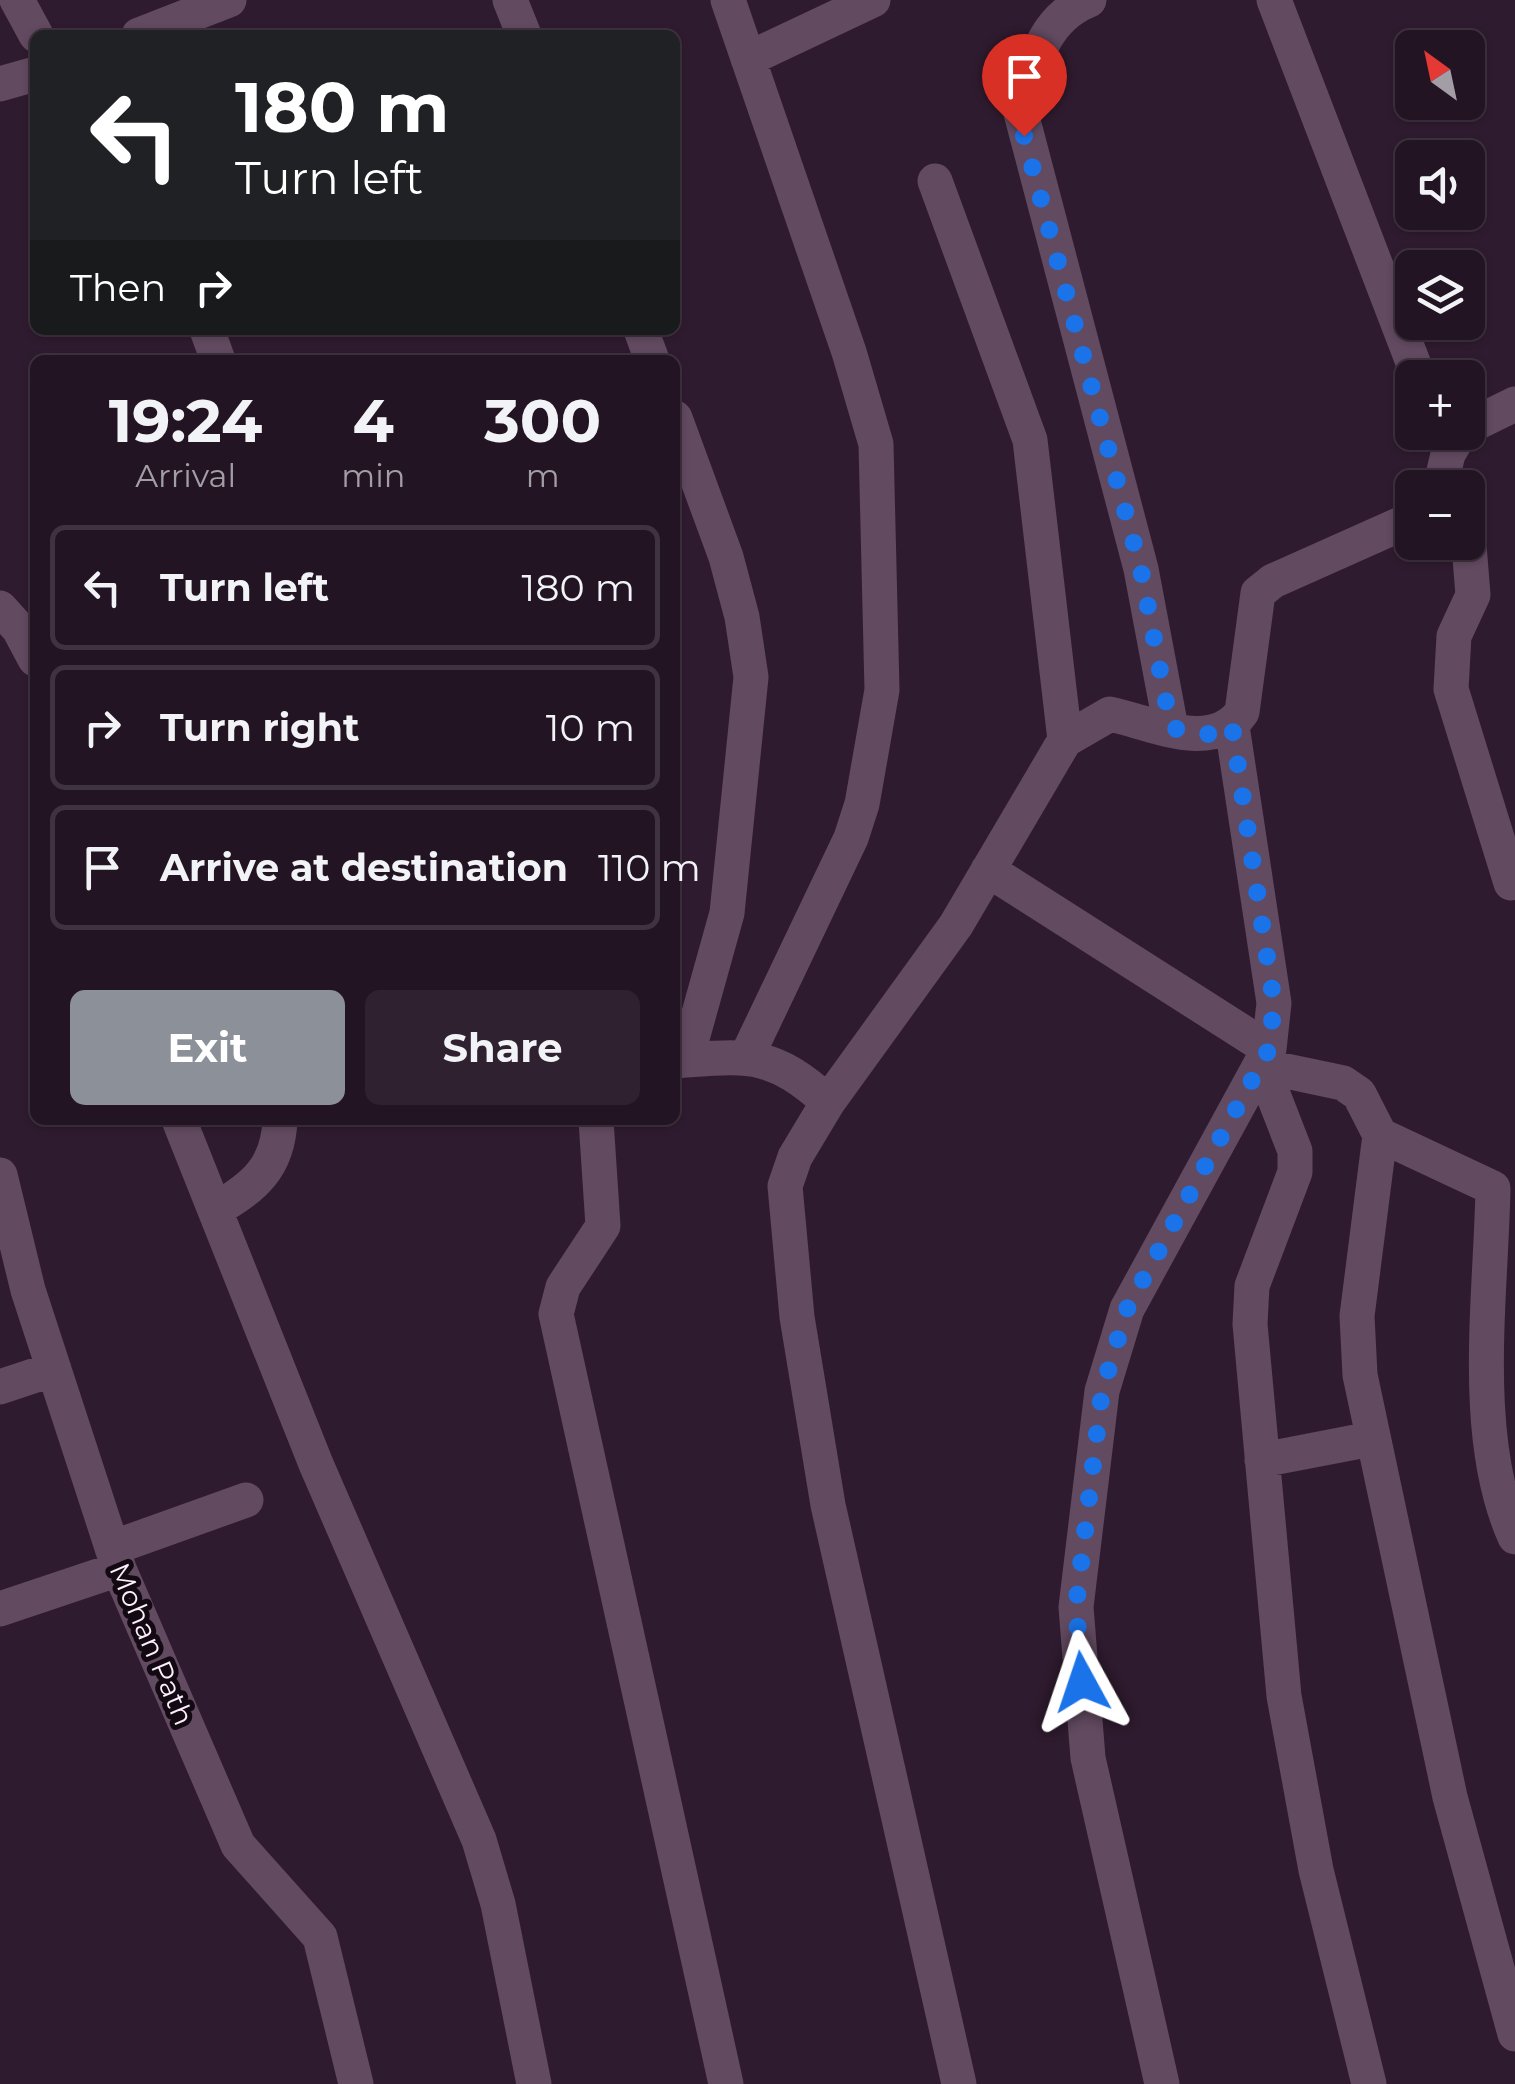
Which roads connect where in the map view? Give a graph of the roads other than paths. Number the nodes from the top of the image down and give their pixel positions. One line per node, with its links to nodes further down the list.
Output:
1 (17, 0): 9 (street)
2 (229, 0): 8 (street)
3 (510, 0): 11 (street)
4 (728, 0): 12 (street)
5 (871, 0): 12 (street)
6 (1089, 0): 25 (street)
7 (1274, 0): 16 (street)
8 (187, 17): 10 (street)
9 (33, 30)
10 (152, 30)
11 (522, 30)
12 (748, 59): 29 (street)
13 (30, 75): 14 (street)
14 (0, 84)
15 (935, 182): 26 (street)
16 (1412, 360)
17 (1515, 404): 19 (street)
18 (680, 432): 31 (street)
19 (1452, 454)
20 (1395, 527): 24 (street)
21 (1470, 560): 28 (street)
22 (1, 613): 23 (street)
23 (30, 652)
24 (1232, 726): 25 (street); 30 (street)
25 (1171, 728): 26 (street)
26 (1064, 740): 27 (street)
27 (988, 870): 30 (street); 32 (street)
28 (1510, 883)
29 (747, 1056): 31 (street); 32 (street)
30 (1266, 1058): 36 (street); 43 (street); 53 (street)
31 (681, 1061)
32 (828, 1102): 52 (street)
33 (181, 1125): 38 (street)
34 (279, 1125): 38 (street)
35 (596, 1125): 51 (street)
36 (1380, 1136): 41 (street); 42 (street)
37 (0, 1175): 39 (street, Mohan Path)
38 (215, 1210): 50 (street)
39 (54, 1369): 40 (street); 46 (street, Mohan Path)
40 (0, 1387)
41 (1371, 1439): 43 (street); 48 (street)
42 (1503, 1454): 45 (street)
43 (1262, 1460): 54 (street)
44 (246, 1500): 46 (street)
45 (1515, 1537)
46 (115, 1559): 47 (street); 49 (street, Mohan Path)
47 (0, 1609)
48 (1515, 2034)
49 (356, 2084)
50 (534, 2084)
51 (726, 2084)
52 (958, 2084)
53 (1162, 2084)
54 (1368, 2084)

